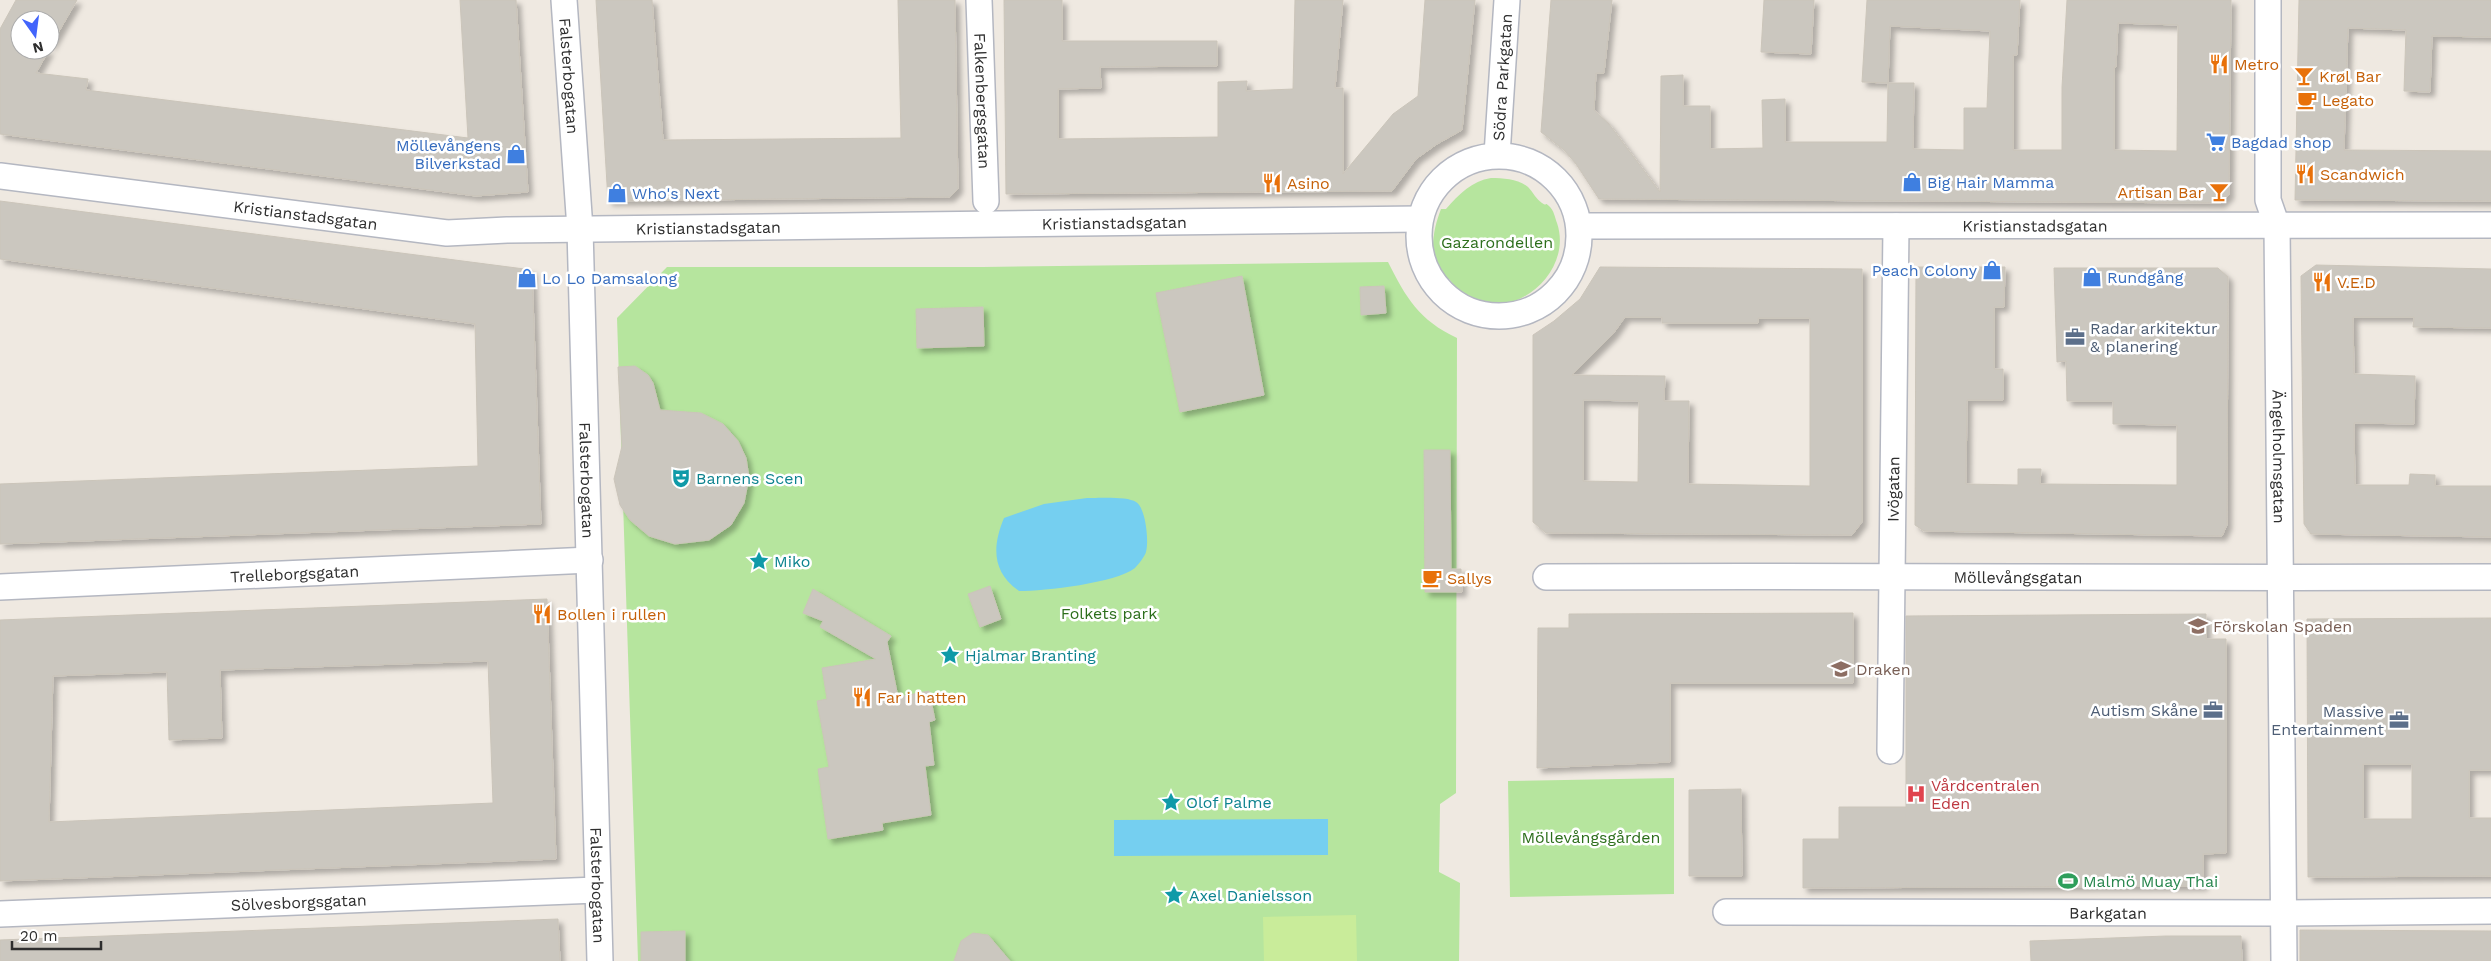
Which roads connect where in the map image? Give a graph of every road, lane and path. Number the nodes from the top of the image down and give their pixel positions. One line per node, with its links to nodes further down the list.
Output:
1 (564, 0): 13 (street, Falsterbogatan)
2 (979, 0): 7 (street, Falkenbergsgatan)
3 (1507, 0): 5 (street, Södra Parkgatan)
4 (2268, 0): 12 (street, Ängelholmsgatan)
5 (1497, 155): 8 (street); 10 (street)
6 (0, 176): 13 (street, Kristianstadsgatan)
7 (986, 202)
8 (1420, 219): 10 (street); 13 (street, Kristianstadsgatan)
9 (2491, 225): 12 (street, Kristianstadsgatan)
10 (1579, 226): 11 (street, Kristianstadsgatan)
11 (1896, 226): 12 (street, Kristianstadsgatan); 15 (street, Ivögatan)
12 (2277, 226): 18 (street, Ängelholmsgatan)
13 (580, 229): 14 (street, Falsterbogatan)
14 (590, 560): 19 (street, Trelleborgsgatan); 21 (street, Falsterbogatan)
15 (1891, 575): 16 (street, Möllevångsgatan); 18 (street, Möllevångsgatan); 20 (street, Ivögatan)
16 (1546, 577)
17 (2491, 577): 18 (street, Möllevångsgatan)
18 (2279, 578): 24 (street, Ängelholmsgatan)
19 (0, 587)
20 (1890, 751)
21 (597, 890): 25 (street, Sölvesborgsgatan); 26 (street, Falsterbogatan)
22 (2491, 911): 24 (street, Barkgatan)
23 (1726, 912): 24 (street, Barkgatan)
24 (2284, 913): 27 (street, Ängelholmsgatan)
25 (0, 914)
26 (600, 961)
27 (2284, 961)

